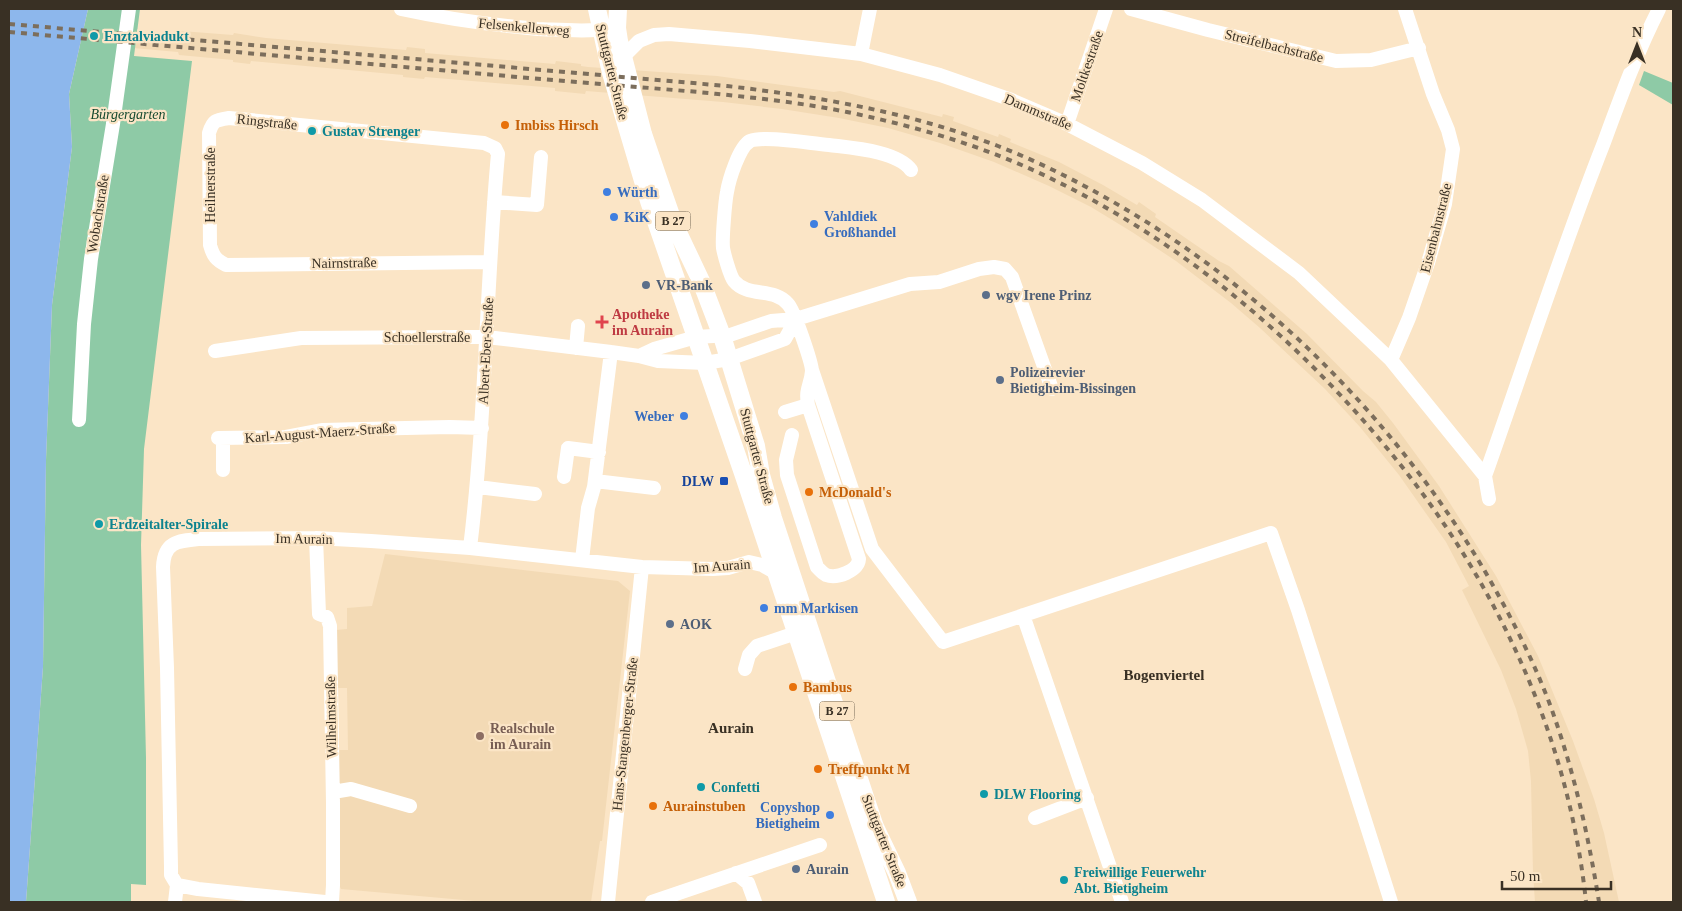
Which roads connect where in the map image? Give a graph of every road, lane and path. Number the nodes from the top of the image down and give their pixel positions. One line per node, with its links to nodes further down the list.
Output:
1 (129, 9): 38 (street, Wobachstraße)
2 (401, 9): 10 (street, Felsenkellerweg)
3 (597, 9): 10 (main road, Stuttgarter Straße / B 27)
4 (618, 9): 10 (main road, Stuttgarter Straße / B 27)
5 (870, 9): 12 (street)
6 (1106, 9): 15 (street, Moltkestraße)
7 (1131, 9): 11 (street, Streifelbachstraße)
8 (1405, 9): 11 (street, Eisenbahnstraße)
9 (1659, 9): 43 (street)
10 (609, 29): 13 (main road, Stuttgarter Straße / B 27); 26 (main road, Stuttgarter Straße / B 27)
11 (1419, 48): 32 (street, Eisenbahnstraße)
12 (861, 54): 13 (street, Dammstraße); 15 (street, Dammstraße)
13 (622, 58): 24 (main road, Stuttgarter Straße / B 27)
14 (211, 124): 16 (street, Ringstraße); 20 (street, Heilnerstraße)
15 (1067, 124): 32 (street, Dammstraße)
16 (498, 154): 19 (street, Albert-Eber-Straße)
17 (541, 157): 19 (street)
18 (911, 170): 22 (street)
19 (494, 202): 21 (street, Albert-Eber-Straße)
20 (210, 245): 21 (street, Nairnstraße)
21 (489, 262): 25 (street, Albert-Eber-Straße)
22 (796, 319): 24 (street); 31 (street, Schoellerstraße); 34 (street); 35 (street)
23 (578, 326): 27 (street)
24 (722, 336): 26 (street); 31 (main road, Stuttgarter Straße / B 27)
25 (487, 337): 27 (street, Schoellerstraße); 28 (street, Schoellerstraße); 39 (street, Albert-Eber-Straße)
26 (696, 337): 30 (street); 33 (main road, Stuttgarter Straße / B 27)
27 (576, 348): 29 (street, Schoellerstraße)
28 (215, 351)
29 (611, 352): 30 (street, Schoellerstraße); 41 (street)
30 (639, 356): 33 (street, Schoellerstraße)
31 (729, 359): 33 (street, Schoellerstraße); 72 (main road, Stuttgarter Straße / B 27)
32 (1391, 360): 43 (street, Dammstraße)
33 (705, 363): 54 (main road, Stuttgarter Straße / B 27)
34 (812, 370): 36 (street); 55 (street)
35 (1052, 389)
36 (808, 405): 37 (street); 40 (street)
37 (785, 412)
38 (79, 420)
39 (482, 428): 42 (street, Karl-August-Maerz-Straße); 46 (street, Albert-Eber-Straße)
40 (792, 435)
41 (598, 455): 44 (street); 45 (street)
42 (223, 470)
43 (1485, 476): 49 (street)
44 (564, 477)
45 (595, 480): 47 (street); 52 (street)
46 (478, 487): 48 (street); 51 (street, Albert-Eber-Straße)
47 (654, 488)
48 (535, 494)
49 (1489, 499)
50 (316, 538): 51 (street, Im Aurain); 58 (street, Wilhelmstraße); 64 (street, Im Aurain)
51 (470, 548): 52 (street, Im Aurain)
52 (582, 560): 53 (street, Im Aurain)
53 (642, 567): 54 (street, Im Aurain); 68 (street, Hans-Stangenberger-Straße)
54 (776, 573): 56 (main road, Stuttgarter Straße / B 27)
55 (1023, 616): 59 (street); 74 (street)
56 (796, 633): 57 (street); 71 (main road, Stuttgarter Straße / B 27)
57 (745, 669)
58 (332, 792): 60 (street); 67 (street, Wilhelmstraße)
59 (1087, 798): 61 (street); 73 (street)
60 (410, 806)
61 (1035, 818)
62 (820, 845): 63 (street)
63 (736, 873): 69 (street); 70 (street)
64 (177, 885): 65 (street); 66 (street)
65 (175, 902)
66 (325, 902)
67 (332, 902)
68 (608, 902)
69 (652, 902)
70 (755, 902)
71 (886, 902)
72 (908, 902)
73 (1122, 902)
74 (1391, 902)

